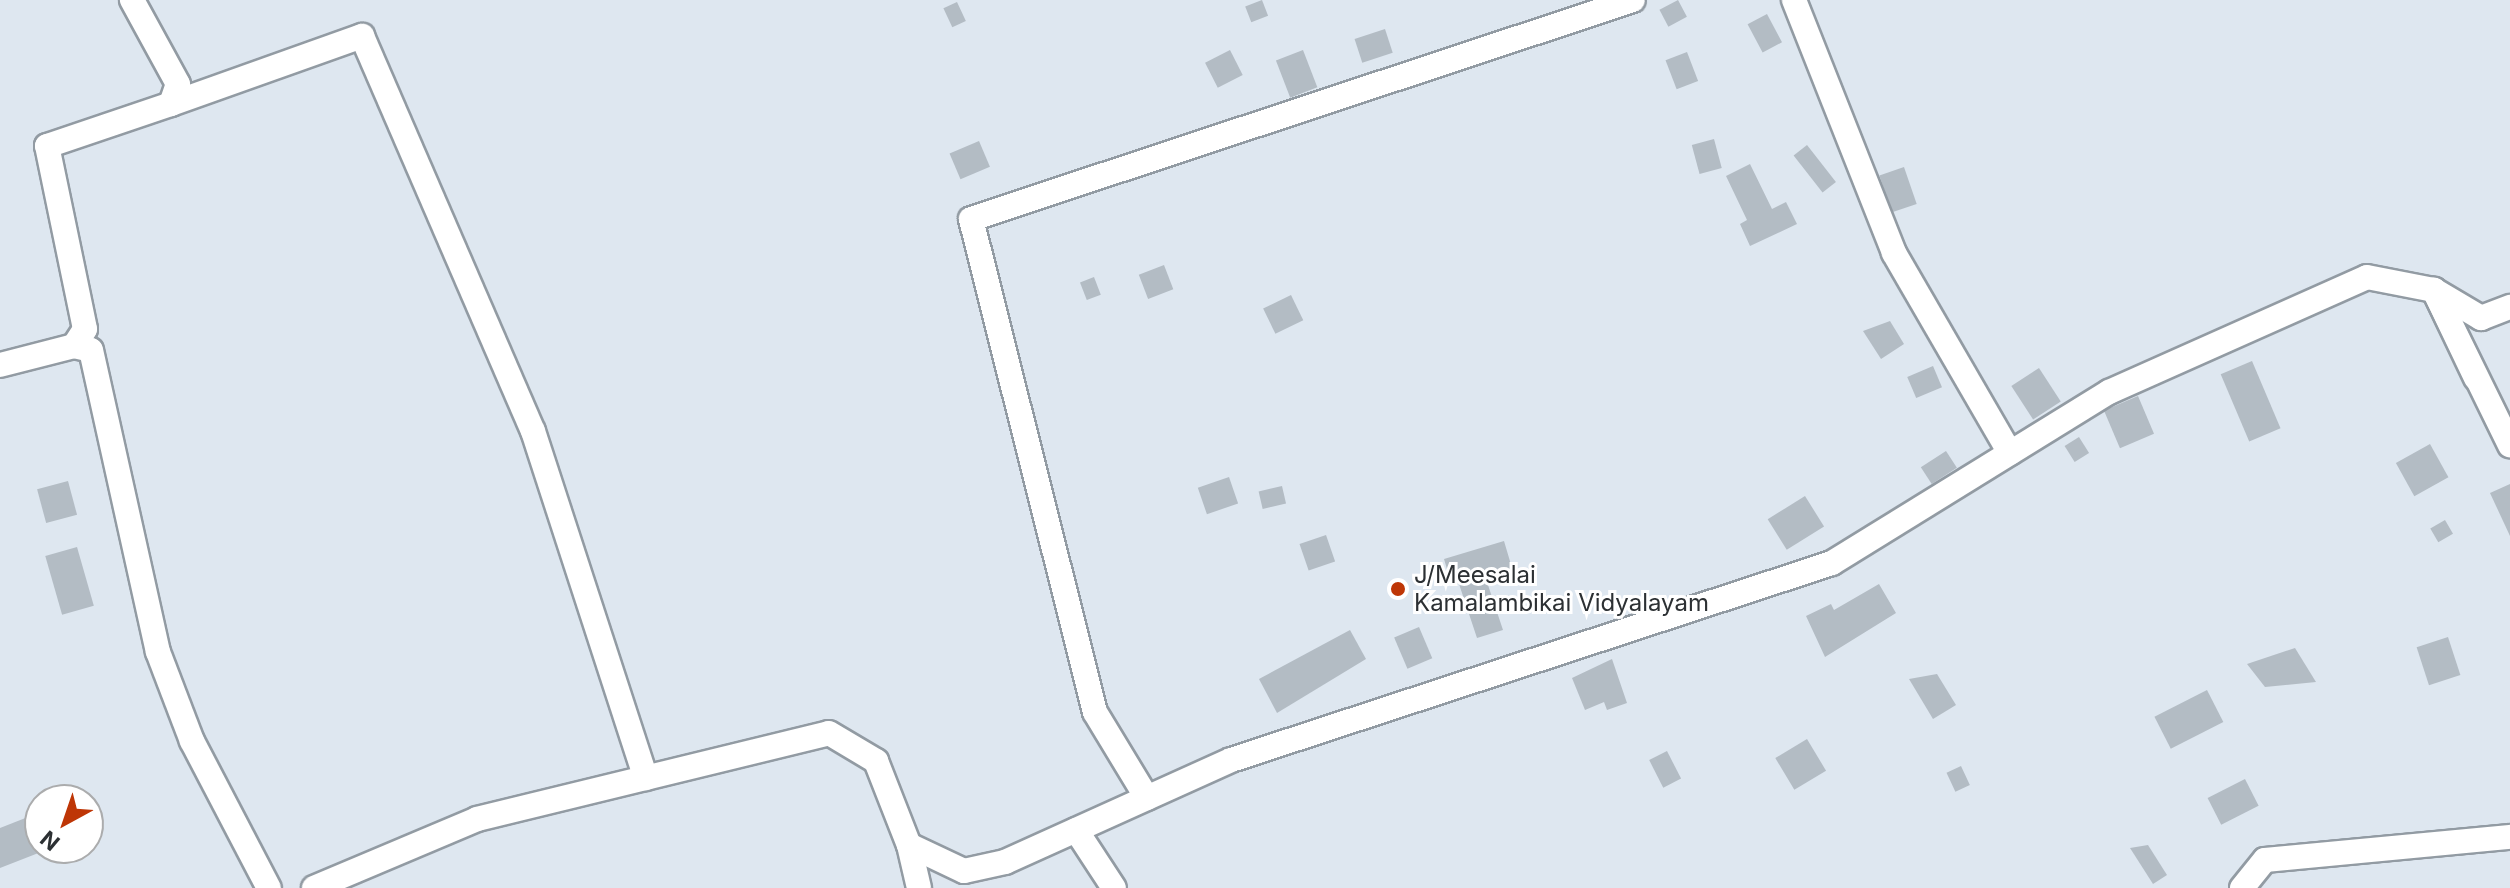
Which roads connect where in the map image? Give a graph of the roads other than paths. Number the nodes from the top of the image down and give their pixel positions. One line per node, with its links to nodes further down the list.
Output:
1 (132, 0): 4 (street)
2 (1633, 0): 13 (street)
3 (1794, 0): 11 (street)
4 (171, 104): 7 (street); 12 (street)
5 (2434, 290): 6 (street); 9 (street); 10 (street); 11 (street)
6 (2510, 307)
7 (74, 346): 8 (street); 17 (street)
8 (0, 365)
9 (2476, 378)
10 (2510, 445)
11 (2010, 453): 13 (street)
12 (646, 778): 16 (street); 18 (street)
13 (1147, 798): 14 (street)
14 (1076, 830): 16 (street); 20 (street)
15 (2510, 837): 21 (street)
16 (909, 845): 19 (street)
17 (269, 888)
18 (314, 888)
19 (919, 888)
20 (1114, 888)
21 (2242, 888)

